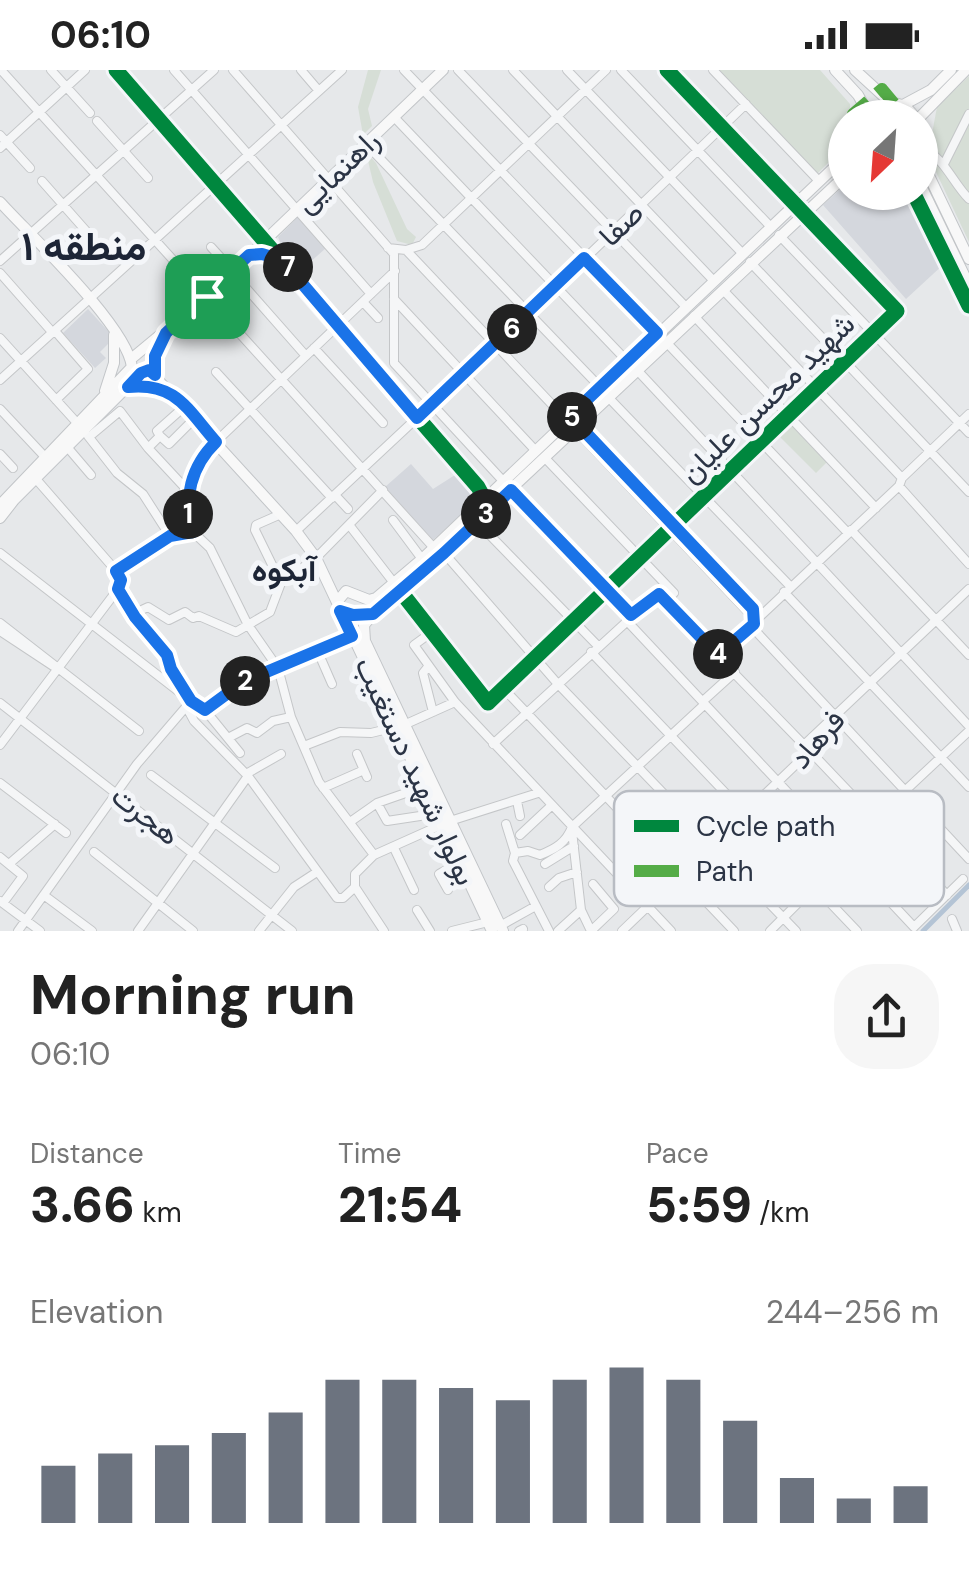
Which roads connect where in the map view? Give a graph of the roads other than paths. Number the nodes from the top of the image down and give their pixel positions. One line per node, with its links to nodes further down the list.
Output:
1 (1, 70): 33 (street)
2 (51, 70): 23 (street)
3 (85, 70): 23 (street)
4 (112, 70): 39 (main road)
5 (174, 70): 25 (street)
6 (214, 70): 25 (street)
7 (301, 70): 27 (street)
8 (342, 70): 27 (street)
9 (404, 70): 26 (street)
10 (443, 70): 26 (main road, راهنمایی)
11 (458, 70): 43 (street)
12 (513, 70): 36 (street)
13 (568, 70): 24 (street)
14 (606, 70): 24 (street)
15 (621, 70): 45 (street)
16 (667, 70): 41 (street)
17 (713, 70): 32 (street)
18 (835, 70): 28 (main road)
19 (854, 70): 29 (main road)
20 (951, 70): 30 (main road)
21 (966, 70): 31 (main road)
22 (239, 72): 40 (street)
23 (66, 87): 33 (street); 34 (street)
24 (586, 89): 36 (street); 54 (street)
25 (192, 90): 39 (street); 47 (street)
26 (423, 90): 37 (main road, راهنمایی); 51 (street)
27 (319, 91): 40 (street)
28 (861, 100)
29 (892, 100)
30 (907, 100)
31 (935, 100)
32 (746, 104): 41 (street, صفا); 58 (street)
33 (39, 112): 42 (street); 53 (street)
34 (90, 113)
35 (969, 114): 49 (street)
36 (558, 116): 43 (street); 65 (street)
37 (394, 117): 44 (main road, راهنمایی); 62 (street)
38 (97, 121): 46 (street)
39 (157, 122): 46 (street); 59 (main road)
40 (282, 125): 47 (street); 56 (street)
41 (722, 127): 45 (street, صفا); 67 (street)
42 (2, 142): 50 (street)
43 (530, 143): 51 (street); 72 (street)
44 (366, 144): 56 (main road, راهنمایی); 70 (street)
45 (698, 150): 54 (street, صفا); 71 (street)
46 (124, 151): 53 (street); 55 (street)
47 (249, 155): 59 (street); 68 (street)
48 (938, 160): 49 (street)
49 (944, 164): 63 (street)
50 (30, 168)
51 (502, 170): 62 (street); 83 (street)
52 (828, 173): 58 (main road)
53 (97, 176): 66 (street); 76 (street)
54 (669, 177): 65 (street, صفا); 84 (street)
55 (148, 178)
56 (329, 179): 68 (main road, راهنمایی); 79 (street)
57 (42, 181): 66 (street)
58 (819, 181): 67 (main road)
59 (214, 186): 76 (street); 77 (main road)
60 (828, 188): 67 (main road)
61 (938, 195): 85 (main road)
62 (473, 197): 70 (street); 91 (street)
63 (969, 199)
64 (0, 202): 75 (main road)
65 (641, 204): 72 (street, صفا); 90 (street)
66 (64, 206): 73 (street); 75 (street)
67 (798, 208): 71 (main road); 74 (main road); 106 (street, شهید محسن علیان)
68 (296, 210): 77 (main road, راهنمایی); 93 (street)
69 (933, 210): 92 (main road)
70 (444, 225): 80 (street); 99 (street)
71 (770, 226): 84 (main road)
72 (613, 230): 83 (street, صفا); 98 (street)
73 (87, 232)
74 (779, 235): 84 (main road); 106 (street)
75 (30, 236): 86 (street); 96 (main road)
76 (156, 240): 94 (street); 96 (street)
77 (263, 242): 81 (main road, راهنمایی); 82 (main road)
78 (211, 247): 87 (street)
79 (388, 248): 80 (street); 88 (street)
80 (408, 253): 102 (street); 109 (street)
81 (249, 255): 82 (main road); 87 (main road, راهنمایی)
82 (276, 257): 101 (main road)
83 (584, 258): 91 (street, صفا); 108 (street)
84 (746, 258): 90 (main road); 114 (street)
85 (969, 259)
86 (0, 261)
87 (232, 271): 94 (main road, راهنمایی); 112 (street)
88 (395, 271): 93 (street); 95 (street)
89 (0, 273): 104 (street)
90 (718, 284): 98 (main road); 123 (street)
91 (556, 285): 99 (street, صفا); 115 (street)
92 (969, 285)
93 (371, 294): 97 (street)
94 (207, 296): 105 (main road, راهنمایی); 119 (street)
95 (394, 299): 102 (street); 128 (street)
96 (90, 300): 103 (main road); 104 (street)
97 (363, 302): 100 (street); 101 (street)
98 (690, 311): 108 (main road); 133 (street)
99 (528, 314): 109 (street, صفا); 122 (street)
100 (378, 318)
101 (335, 327): 110 (street); 135 (main road)
102 (420, 328): 118 (street)
103 (113, 329): 116 (main road); 127 (main road)
104 (54, 332): 113 (street); 126 (street)
105 (166, 333): 111 (main road, راهنمایی); 116 (main road)
106 (874, 334): 114 (street, شهید محسن علیان); 138 (street)
107 (0, 338): 113 (street)
108 (661, 338): 115 (main road); 143 (street)
109 (496, 344): 118 (street, صفا); 136 (street)
110 (314, 348): 112 (street); 137 (street)
111 (142, 351): 116 (main road, راهنمایی); 116 (main road)
112 (306, 356): 119 (street)
113 (20, 361): 120 (street); 126 (street)
114 (845, 361): 123 (street, شهید محسن علیان); 146 (street)
115 (632, 365): 122 (main road); 125 (main road); 152 (street)
116 (142, 369): 121 (main road); 124 (main road, بولوار شهید دستغیب); 127 (main road)
117 (216, 372): 131 (street)
118 (464, 374): 128 (street, صفا); 148 (street)
119 (282, 379): 131 (street); 151 (street)
120 (0, 380)
121 (128, 387): 124 (main road); 139 (main road)
122 (600, 387): 136 (main road)
123 (817, 388): 133 (street, شهید محسن علیان); 155 (street)
124 (171, 392): 129 (main road, بولوار شهید دستغیب)
125 (608, 397): 136 (main road); 160 (street)
126 (56, 400): 139 (street)
127 (102, 400): 139 (main road)
128 (431, 404): 135 (street, صفا); 156 (street)
129 (184, 407): 134 (main road, بولوار شهید دستغیب); 141 (street)
130 (0, 409): 149 (street)
131 (250, 410): 142 (street); 161 (street)
132 (969, 414): 138 (street)
133 (788, 416): 143 (street, شهید محسن علیان); 164 (street)
134 (195, 418): 141 (street); 142 (main road, بولوار شهید دستغیب)
135 (416, 419): 151 (street, صفا); 162 (main road)
136 (573, 422): 148 (main road); 171 (street)
137 (383, 423)
138 (960, 423): 140 (street); 146 (street)
139 (84, 431): 144 (main road); 145 (street); 149 (main road); 175 (street)
140 (969, 433)
141 (160, 436): 145 (street)
142 (216, 442): 158 (street); 166 (main road, بولوار شهید دستغیب)
143 (760, 442): 152 (street, شهید محسن علیان); 174 (street)
144 (68, 448): 153 (street); 154 (main road)
145 (148, 448): 158 (street)
146 (931, 451): 155 (street); 159 (street)
147 (0, 454): 150 (street)
148 (540, 454): 156 (main road); 178 (street)
149 (46, 458): 163 (main road)
150 (13, 468)
151 (364, 469): 157 (street); 161 (street, صفا)
152 (732, 470): 160 (street, شهید محسن علیان); 181 (street)
153 (90, 475)
154 (36, 479): 167 (main road); 183 (street)
155 (901, 482): 164 (street); 182 (street)
156 (507, 486): 162 (main road); 189 (street)
157 (383, 490): 170 (street); 176 (street)
158 (188, 491): 173 (street)
159 (969, 492)
160 (704, 496): 171 (street, شهید محسن علیان); 188 (street)
161 (334, 497): 165 (street); 172 (street, صفا)
162 (488, 504): 176 (main road)
163 (0, 506)
164 (876, 508): 174 (street)
165 (348, 509)
166 (281, 514): 172 (main road, بولوار شهید دستغیب); 184 (street)
167 (0, 518)
168 (393, 520): 180 (street)
169 (480, 524): 196 (street)
170 (350, 526): 179 (street); 185 (street)
171 (672, 527): 178 (street, شهید محسن علیان); 200 (street)
172 (296, 531): 179 (main road, بولوار شهید دستغیب)
173 (193, 532): 175 (street); 198 (street)
174 (849, 532): 181 (street); 195 (street)
175 (170, 536): 183 (street)
176 (439, 551): 180 (main road); 185 (main road); 210 (street)
177 (0, 553): 197 (street)
178 (640, 556): 189 (street, شهید محسن علیان); 190 (street)
179 (316, 558): 184 (street); 191 (main road, بولوار شهید دستغیب)
180 (422, 559): 185 (main road)
181 (815, 563): 188 (street); 207 (street)
182 (969, 564)
183 (116, 571): 187 (street)
184 (281, 582): 198 (street)
185 (398, 587): 191 (main road); 193 (main road, بولوار شهید دستغیب); 202 (street)
186 (969, 588): 195 (street, فرهاد)
187 (118, 589): 192 (street); 197 (street)
188 (787, 589): 200 (street); 219 (street)
189 (606, 590): 194 (street); 196 (street, شهید محسن علیان)
190 (666, 601): 194 (street); 208 (street)
191 (339, 606): 193 (main road); 203 (main road, بولوار شهید دستغیب)
192 (133, 614): 198 (street); 214 (street)
193 (373, 614): 199 (main road, بولوار شهید دستغیب)
194 (628, 618): 205 (street); 222 (street)
195 (936, 620): 207 (street, فرهاد); 209 (street)
196 (574, 621): 205 (street); 210 (street, شهید محسن علیان)
197 (91, 623): 211 (street); 216 (street)
198 (248, 625): 212 (street)
199 (364, 625): 204 (main road); 231 (main road, بولوار شهید دستغیب)
200 (752, 625): 208 (street); 228 (street)
201 (0, 627): 211 (street)
202 (432, 632): 213 (street); 220 (street, شهید محسن علیان)
203 (352, 636): 204 (main road, بولوار شهید دستغیب); 206 (street)
204 (358, 648): 231 (main road, بولوار شهید دستغیب)
205 (594, 649): 217 (street); 234 (street)
206 (318, 652): 212 (street); 218 (street)
207 (900, 654): 219 (street, فرهاد); 232 (street)
208 (718, 655): 215 (street)
209 (969, 655)
210 (536, 657): 217 (street); 220 (street, شهید محسن علیان)
211 (57, 668): 229 (street); 233 (street)
212 (278, 668): 225 (street); 230 (street)
213 (427, 668): 221 (street); 226 (street)
214 (171, 669): 216 (street); 224 (street)
215 (735, 672): 222 (street); 239 (street)
216 (165, 682): 224 (street)
217 (557, 683): 227 (street); 244 (street)
218 (332, 684)
219 (869, 684): 228 (street, فرهاد); 243 (street)
220 (503, 688): 227 (street)
221 (454, 702): 226 (street); 236 (street)
222 (704, 702): 234 (street); 247 (street)
223 (0, 703): 229 (street, هجرت)
224 (189, 703): 225 (street); 246 (street); 258 (street)
225 (205, 710): 235 (street)
226 (433, 712): 231 (street)
227 (526, 712): 236 (street); 260 (street)
228 (835, 715): 239 (street, فرهاد); 252 (street)
229 (19, 717): 237 (street); 258 (street, هجرت)
230 (292, 717): 235 (street); 238 (street)
231 (401, 726): 238 (street); 249 (main road, بولوار شهید دستغیب); 269 (main road, بولوار شهید دستغیب)
232 (969, 728): 243 (street)
233 (139, 731)
234 (671, 736): 244 (street); 254 (street)
235 (228, 738): 240 (street)
236 (493, 744): 259 (street)
237 (0, 745)
238 (304, 746): 250 (street)
239 (807, 748): 247 (street, فرهاد); 257 (street)
240 (240, 753)
241 (281, 754): 246 (street)
242 (357, 754): 250 (street)
243 (941, 758): 251 (street); 252 (street)
244 (636, 767): 253 (street); 260 (street)
245 (151, 775): 267 (street)
246 (247, 775): 267 (street); 289 (street)
247 (779, 781): 255 (street, فرهاد); 256 (street)
248 (0, 783): 270 (street)
249 (423, 786): 262 (street); 269 (main road, بولوار شهید دستغیب)
250 (323, 788): 268 (street)
251 (969, 788)
252 (906, 790)
253 (659, 791)
254 (723, 791)
255 (769, 791)
256 (788, 791)
257 (848, 791)
258 (117, 792): 279 (street, هجرت); 299 (street)
259 (538, 793): 261 (street); 264 (street)
260 (606, 796): 263 (street); 272 (street)
261 (518, 800): 266 (street); 269 (street)
262 (377, 803): 265 (street); 268 (street)
263 (614, 805)
264 (550, 806): 272 (street); 275 (street)
265 (420, 816)
266 (520, 816)
267 (215, 822): 279 (street); 287 (street)
268 (350, 822): 281 (street)
269 (445, 823): 277 (street); 284 (main road, بولوار شهید دستغیب); 317 (main road, بولوار شهید دستغیب)
270 (55, 824): 274 (street); 285 (street)
271 (506, 824): 280 (street)
272 (572, 827): 276 (street); 280 (street); 288 (street)
273 (944, 829): 282 (street)
274 (66, 833)
275 (520, 834)
276 (574, 846): 286 (street); 290 (street)
277 (394, 848): 281 (street); 295 (street)
278 (94, 852): 302 (street)
279 (194, 852): 302 (street); 313 (street, هجرت)
280 (514, 853): 309 (street)
281 (374, 855): 293 (street)
282 (969, 855)
283 (0, 858): 285 (street)
284 (459, 863): 296 (street); 317 (main road, بولوار شهید دستغیب)
285 (9, 864): 301 (street)
286 (545, 864)
287 (275, 868)
288 (614, 871)
289 (317, 872): 293 (street); 313 (street)
290 (576, 872): 294 (street); 312 (street)
291 (963, 879): 298 (street)
292 (593, 884): 331 (street)
293 (355, 887): 318 (street)
294 (548, 887)
295 (414, 890)
296 (448, 890)
297 (944, 891): 298 (street)
298 (947, 894): 300 (street)
299 (46, 896): 316 (street); 322 (street)
300 (944, 897)
301 (1, 902): 316 (street)
302 (158, 904): 323 (street); 324 (street)
303 (710, 906): 333 (street)
304 (772, 906): 314 (street)
305 (797, 906): 314 (street)
306 (833, 906): 336 (street)
307 (895, 906): 308 (street)
308 (935, 906)
309 (534, 907): 317 (street); 329 (street)
310 (649, 907): 319 (street); 332 (street, فرهاد)
311 (418, 910): 327 (street)
312 (581, 910): 330 (street); 331 (street)
313 (270, 915): 325 (street); 326 (street, هجرت)
314 (784, 918): 334 (street); 335 (street)
315 (952, 919): 337 (street)
316 (26, 920): 320 (street); 321 (street)
317 (496, 928): 328 (street)
318 (381, 930)
319 (666, 930)
320 (18, 931)
321 (40, 931)
322 (92, 931)
323 (138, 931)
324 (193, 931)
325 (259, 931)
326 (292, 931)
327 (430, 931)
328 (453, 931)
329 (550, 931)
330 (558, 931)
331 (591, 931)
332 (622, 931)
333 (734, 931)
334 (770, 931)
335 (796, 931)
336 (857, 931)
337 (957, 931)

